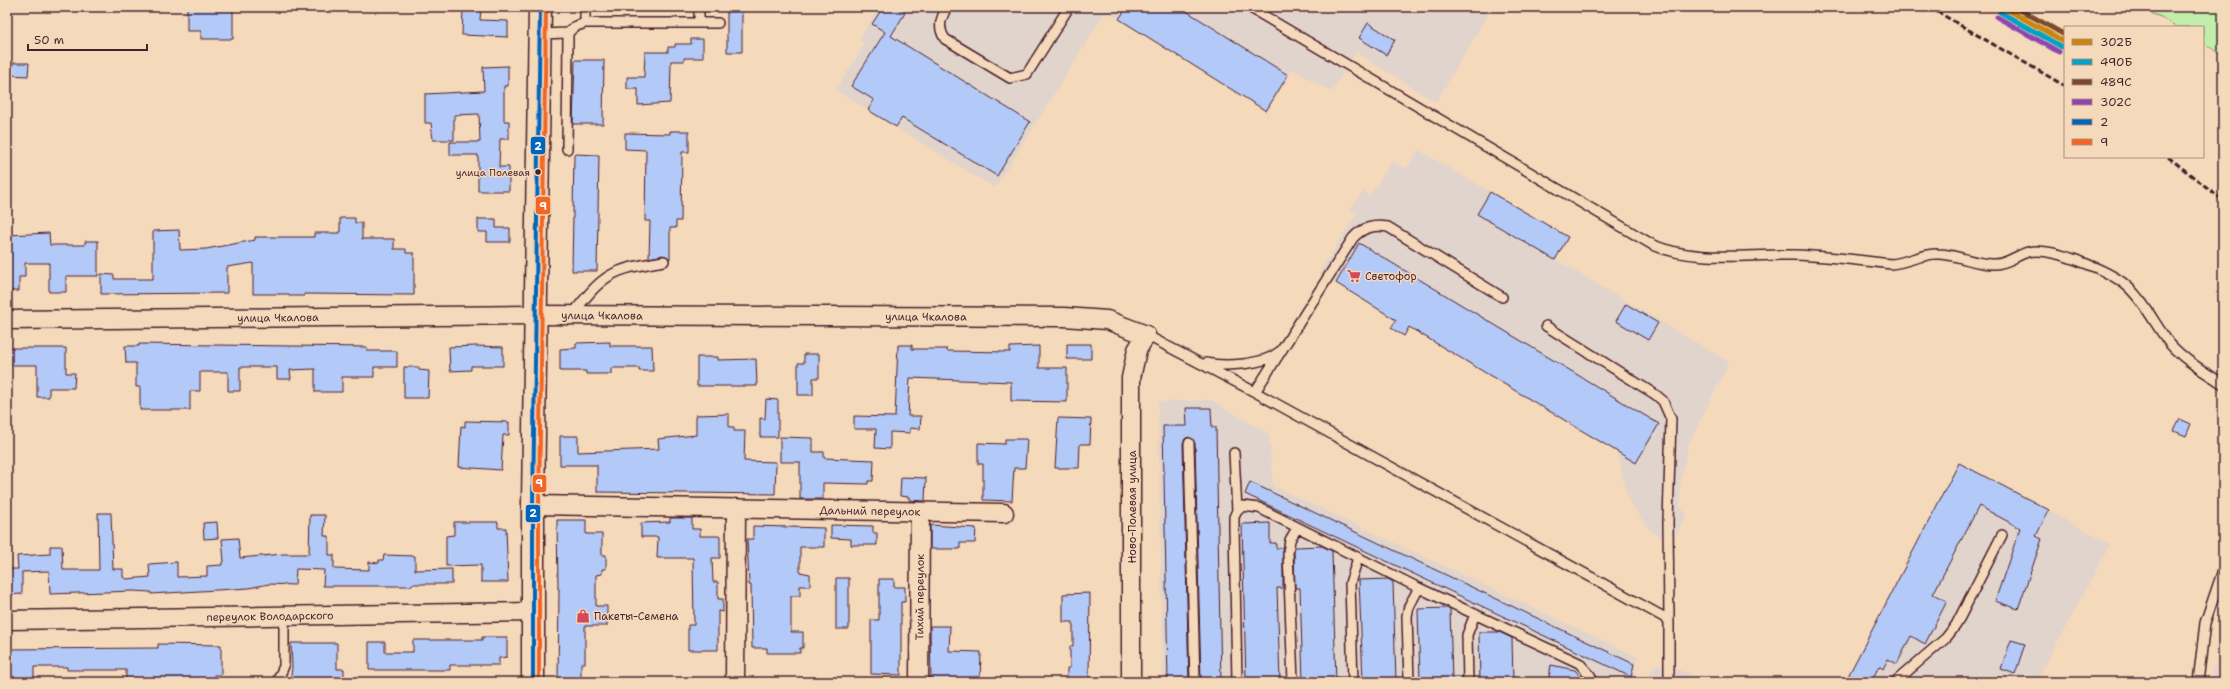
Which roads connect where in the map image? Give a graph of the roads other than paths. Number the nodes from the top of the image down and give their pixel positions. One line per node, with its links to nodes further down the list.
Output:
1 (540, 7): 11 (main road)
2 (585, 7): 7 (lane)
3 (699, 7): 8 (lane)
4 (948, 7): 5 (lane)
5 (1069, 7)
6 (1249, 7): 22 (lane)
7 (586, 23): 8 (lane); 10 (lane)
8 (699, 23): 9 (lane)
9 (718, 23)
10 (568, 33): 11 (lane); 12 (lane)
11 (540, 34): 15 (main road)
12 (567, 149)
13 (664, 261): 16 (lane)
14 (1502, 297): 20 (lane)
15 (536, 315): 16 (street, улица Чкалова); 17 (street, улица Чкалова); 26 (main road)
16 (572, 315): 19 (street, улица Чкалова)
17 (7, 320)
18 (1546, 326): 40 (lane)
19 (1146, 335): 21 (lane); 45 (street, Ново-Полевая улица)
20 (1283, 348): 21 (lane); 23 (lane)
21 (1199, 361): 23 (lane)
22 (2223, 384)
23 (1255, 392): 40 (lane)
24 (1189, 443): 46 (lane)
25 (1234, 453): 28 (lane)
26 (533, 505): 27 (street, Дальний переулок); 36 (main road)
27 (736, 508): 29 (street, Дальний переулок); 43 (street)
28 (1237, 511): 31 (lane); 47 (lane)
29 (920, 512): 30 (street, Дальний переулок); 44 (street, Тихий переулок)
30 (1004, 513)
31 (1297, 528): 33 (lane); 48 (lane)
32 (2002, 535): 54 (lane)
33 (1358, 558): 35 (lane); 49 (lane)
34 (2223, 570): 55 (lane)
35 (1419, 588): 37 (lane); 50 (lane)
36 (533, 612): 38 (street, переулок Володарского); 42 (main road)
37 (1475, 614): 51 (lane); 52 (lane)
38 (284, 616): 39 (street, переулок Володарского); 41 (lane)
39 (7, 620)
40 (1669, 620): 53 (lane)
41 (278, 682)
42 (533, 682)
43 (735, 682)
44 (919, 682)
45 (1131, 682)
46 (1195, 682)
47 (1237, 682)
48 (1293, 682)
49 (1353, 682)
50 (1409, 682)
51 (1468, 682)
52 (1593, 682)
53 (1668, 682)
54 (1895, 682)
55 (2198, 682)

